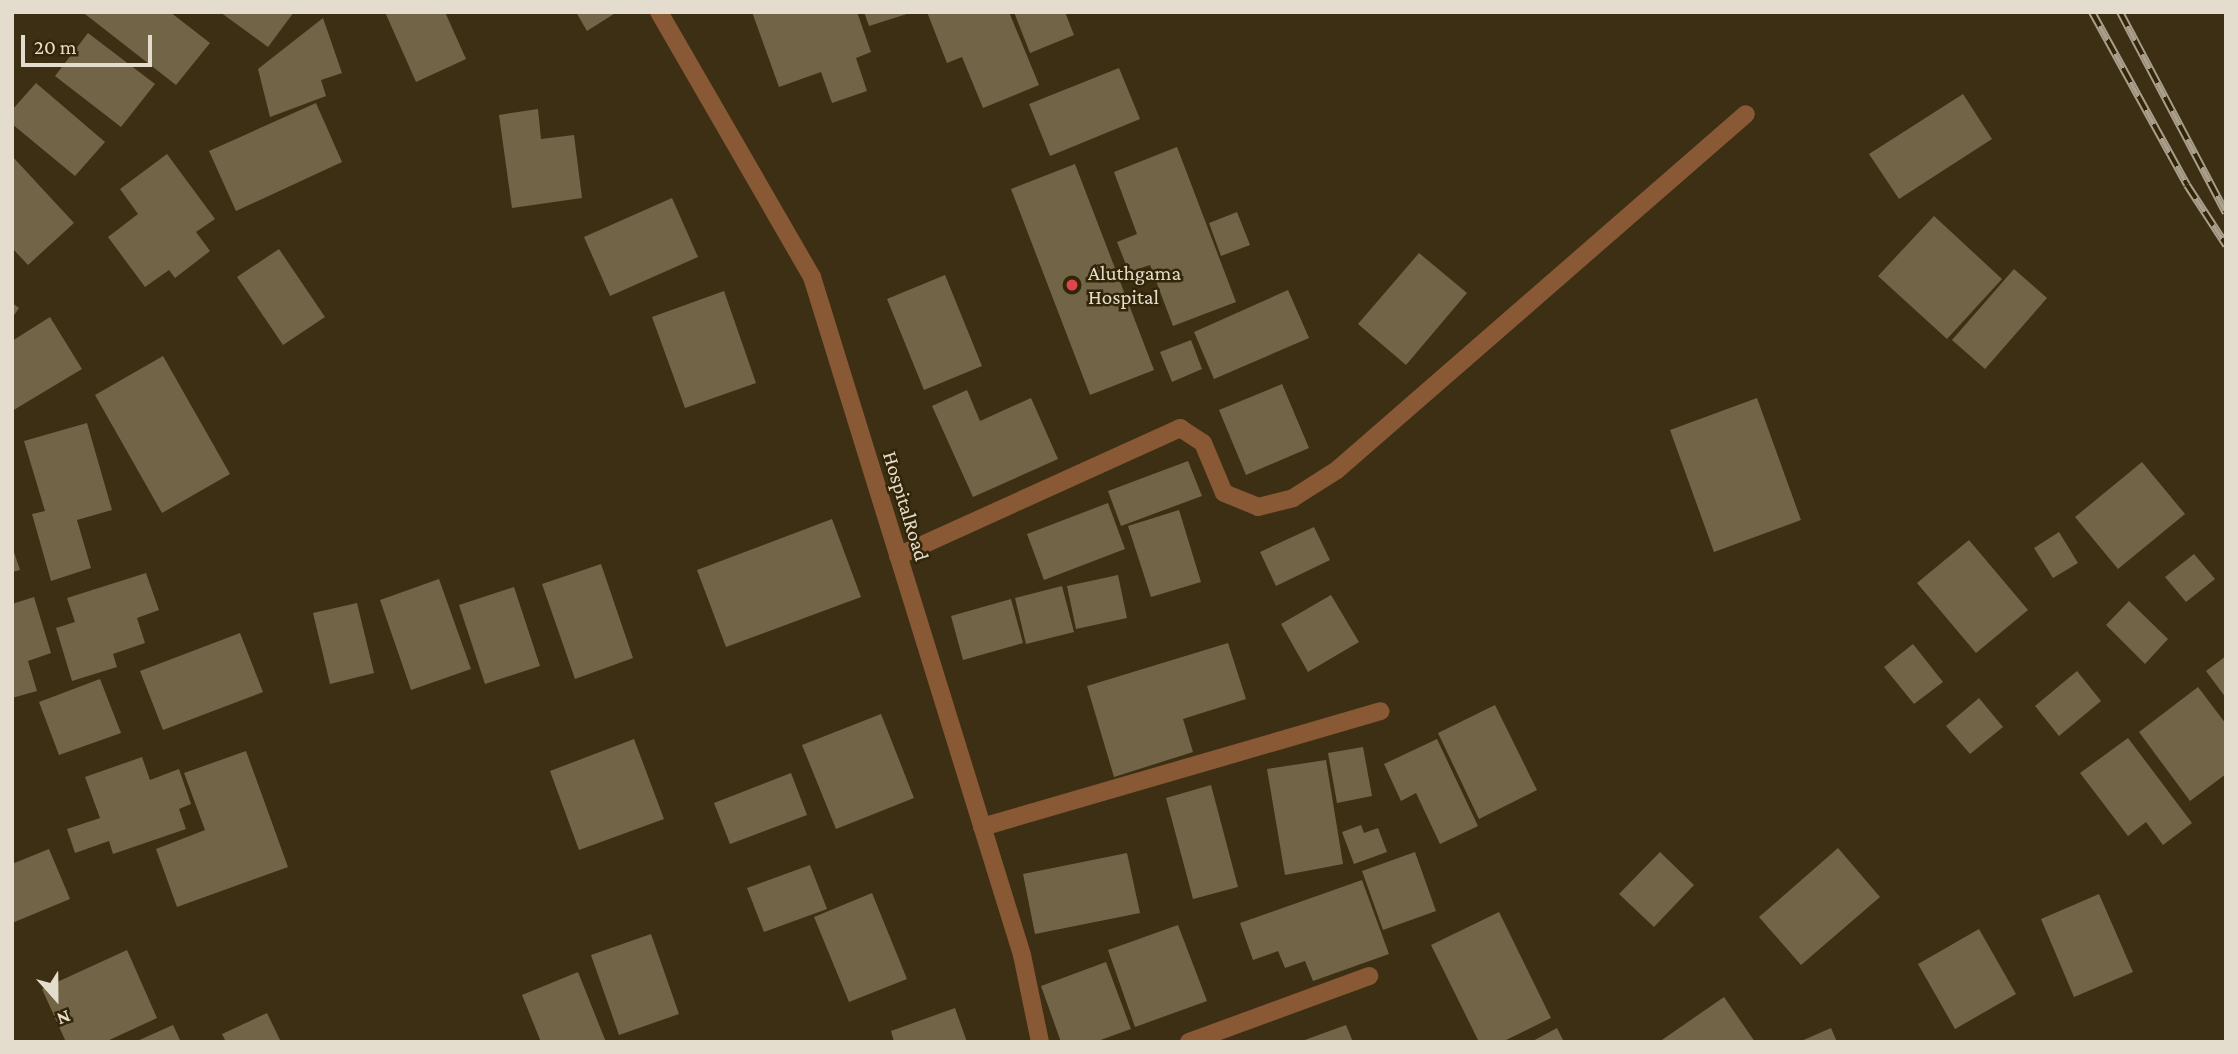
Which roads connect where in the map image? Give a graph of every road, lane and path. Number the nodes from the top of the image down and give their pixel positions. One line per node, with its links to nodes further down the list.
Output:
1 (659, 12): 3 (street, HospitalRoad)
2 (1746, 114): 3 (street)
3 (898, 556): 5 (street, HospitalRoad)
4 (1380, 711): 5 (street)
5 (982, 827): 7 (street, HospitalRoad)
6 (1369, 976): 8 (street)
7 (1040, 1042)
8 (1189, 1042)

